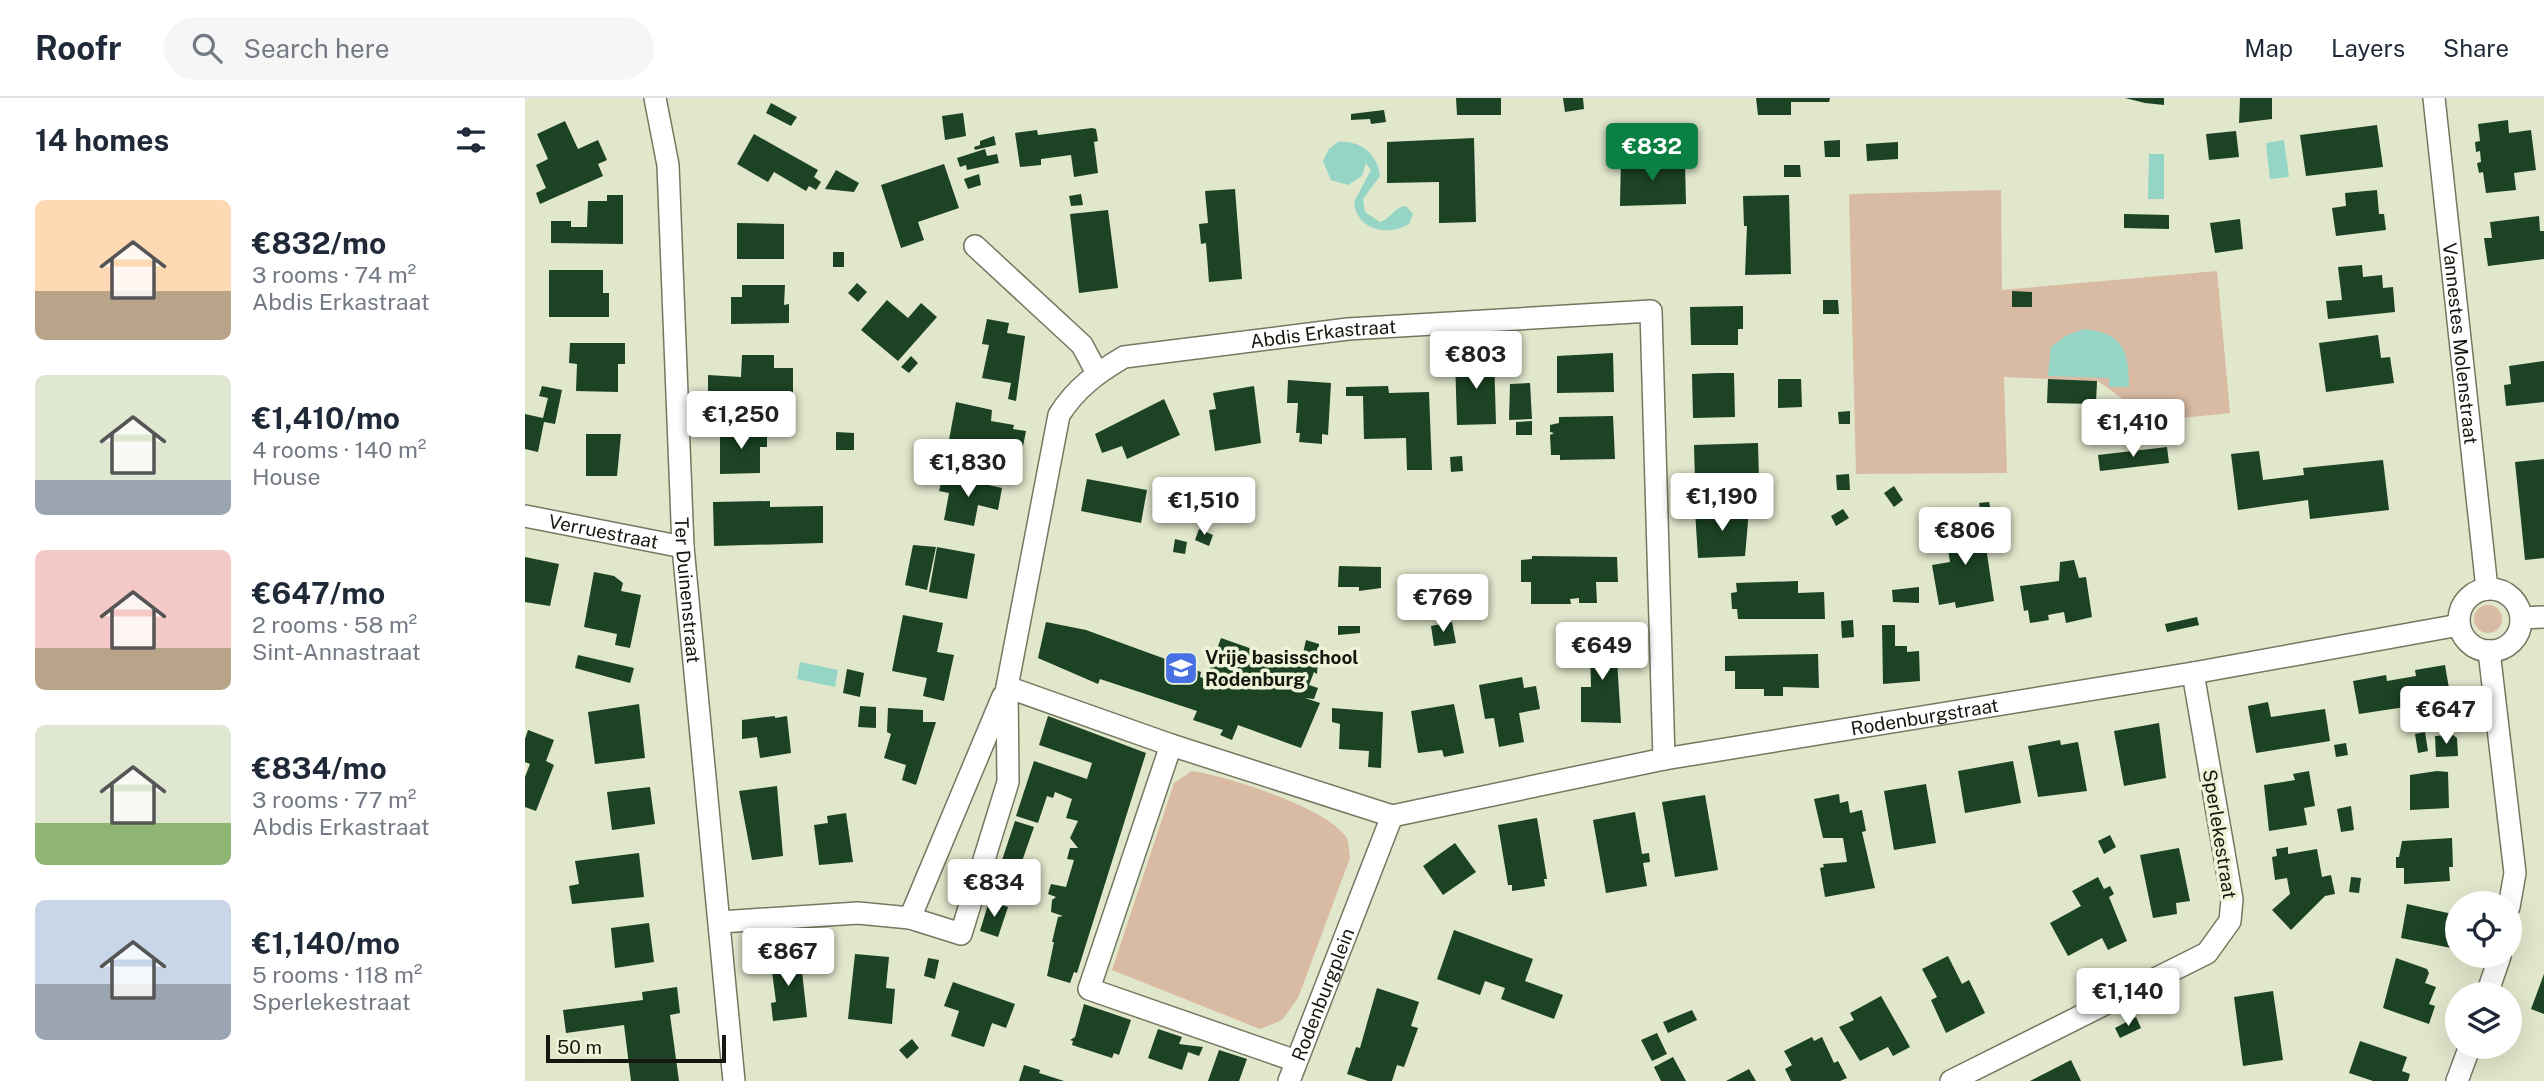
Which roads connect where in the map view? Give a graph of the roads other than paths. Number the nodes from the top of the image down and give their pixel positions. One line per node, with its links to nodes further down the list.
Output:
1 (655, 98): 6 (street, Ter Duinenstraat)
2 (2434, 98): 7 (street, Vannestes Molenstraat)
3 (975, 246): 4 (street)
4 (1097, 373): 13 (street, Abdis Erkastraat); 15 (street, Abdis Erkastraat)
5 (525, 516): 6 (street, Verruestraat)
6 (683, 547): 19 (street, Ter Duinenstraat)
7 (2487, 589): 9 (street); 10 (street)
8 (2544, 617): 9 (street)
9 (2521, 618): 11 (street)
10 (2459, 625): 11 (street); 12 (street, Rodenburgstraat)
11 (2489, 651): 17 (street)
12 (2193, 673): 15 (street, Rodenburgstraat); 23 (street, Sperlekestraat)
13 (1007, 688): 14 (street); 18 (street, Abdis Erkastraat); 18 (street, Abdis Erkastraat)
14 (1171, 745): 16 (street); 21 (street, Rodenburgplein)
15 (1664, 759): 16 (street, Rodenburgstraat)
16 (1392, 816): 21 (street, Rodenburgplein)
17 (2512, 891)
18 (910, 918): 19 (street, Abdis Erkastraat)
19 (720, 922): 22 (street, Ter Duinenstraat)
20 (2465, 1059): 24 (street)
21 (1292, 1071)
22 (734, 1081)
23 (1951, 1081)
24 (2457, 1081)

